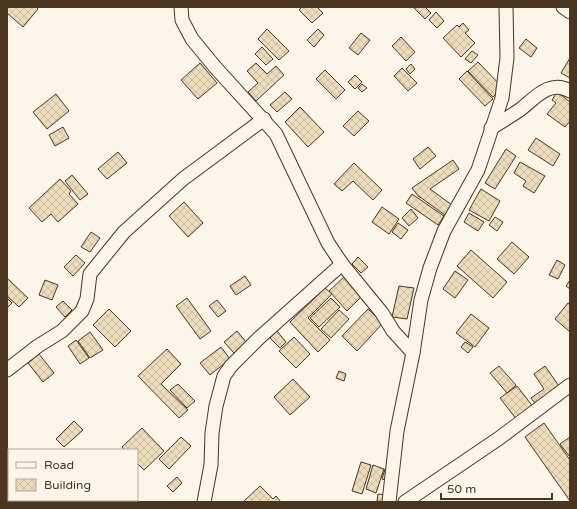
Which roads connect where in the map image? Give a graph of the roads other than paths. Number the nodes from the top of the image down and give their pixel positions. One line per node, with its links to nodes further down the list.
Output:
1 (181, 7): 6 (street)
2 (506, 7): 7 (street)
3 (563, 7): 4 (street)
4 (570, 12)
5 (570, 91): 7 (street)
6 (264, 119): 8 (street); 10 (street)
7 (491, 128): 9 (street)
8 (342, 264): 9 (street); 12 (street)
9 (413, 353): 13 (street)
10 (7, 370)
11 (570, 385): 14 (street)
12 (204, 502)
13 (389, 502)
14 (404, 502)

